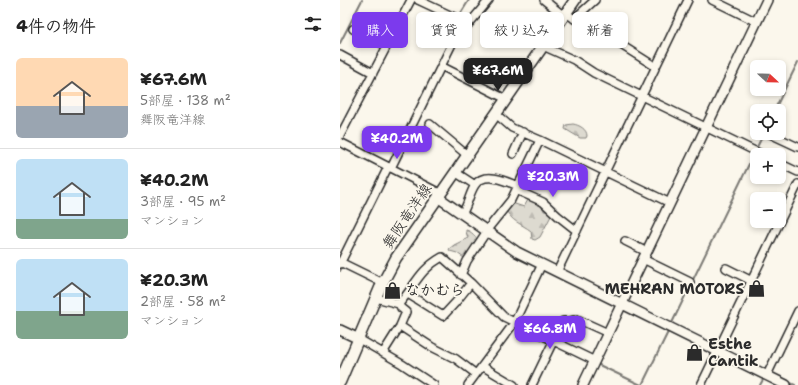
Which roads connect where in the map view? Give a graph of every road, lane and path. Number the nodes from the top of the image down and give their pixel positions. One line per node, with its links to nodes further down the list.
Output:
1 (411, 0): 10 (street)
2 (489, 0): 13 (street)
3 (544, 0): 12 (street)
4 (575, 0): 12 (main road, 舞阪竜洋線)
5 (595, 0): 12 (street)
6 (688, 0): 22 (street)
7 (712, 0): 15 (street)
8 (767, 0): 15 (street)
9 (423, 1): 11 (street)
10 (405, 12)
11 (445, 12)
12 (568, 16): 14 (main road, 舞阪竜洋線); 22 (street)
13 (472, 20)
14 (564, 21)
15 (757, 22): 28 (street)
16 (386, 48): 23 (street)
17 (450, 48): 21 (street)
18 (542, 48): 25 (main road, 舞阪竜洋線)
19 (552, 48): 24 (street)
20 (340, 55): 23 (street)
21 (441, 66): 25 (street); 39 (street)
22 (656, 67): 24 (street)
23 (373, 73): 30 (street)
24 (641, 96): 28 (street); 40 (street)
25 (506, 98): 26 (main road, 舞阪竜洋線)
26 (496, 114): 29 (street); 37 (main road, 舞阪竜洋線)
27 (430, 124): 37 (street)
28 (706, 128): 35 (street); 47 (street)
29 (523, 132): 31 (street); 36 (street)
30 (340, 136)
31 (540, 140): 40 (street); 45 (street)
32 (783, 140): 34 (street)
33 (340, 142): 39 (street)
34 (798, 147)
35 (750, 149)
36 (513, 154)
37 (467, 155): 41 (main road, 舞阪竜洋線)
38 (786, 166): 42 (street)
39 (389, 167): 46 (street); 53 (street)
40 (605, 171): 47 (street); 50 (street)
41 (455, 172): 44 (street); 46 (main road, 舞阪竜洋線)
42 (798, 172)
43 (798, 184): 58 (street)
44 (475, 185): 45 (street); 48 (street)
45 (517, 188): 49 (street); 50 (street)
46 (439, 196): 48 (street); 60 (main road, 舞阪竜洋線)
47 (670, 202): 52 (street)
48 (462, 214): 49 (street)
49 (486, 231): 54 (street); 57 (street)
50 (576, 231): 56 (street)
51 (625, 241): 52 (street)
52 (645, 255): 59 (street); 65 (street)
53 (340, 263): 60 (street)
54 (542, 264): 56 (street); 67 (street)
55 (726, 268): 58 (street)
56 (557, 272): 65 (street)
57 (461, 274): 61 (street); 62 (street)
58 (752, 281): 73 (street)
59 (690, 282)
60 (383, 283): 63 (main road, 舞阪竜洋線)
61 (471, 283): 62 (street); 67 (street)
62 (408, 294): 64 (street)
63 (376, 298): 64 (street); 71 (main road, 舞阪竜洋線)
64 (399, 304): 68 (street)
65 (622, 304): 70 (street); 73 (street)
66 (798, 311): 78 (street)
67 (514, 323): 72 (street); 76 (street)
68 (400, 326): 74 (street); 77 (street)
69 (340, 330): 71 (street)
70 (608, 333): 72 (street); 75 (street)
71 (359, 339): 74 (street); 79 (main road, 舞阪竜洋線)
72 (553, 341): 75 (street); 83 (street)
73 (718, 351): 78 (street); 85 (street)
74 (383, 353): 80 (street)
75 (594, 361): 84 (street)
76 (482, 366): 77 (street); 82 (street)
77 (476, 374): 81 (street)
78 (767, 376): 86 (street)
79 (340, 382)
80 (434, 385)
81 (468, 385)
82 (514, 385)
83 (532, 385)
84 (583, 385)
85 (701, 385)
86 (786, 385)

